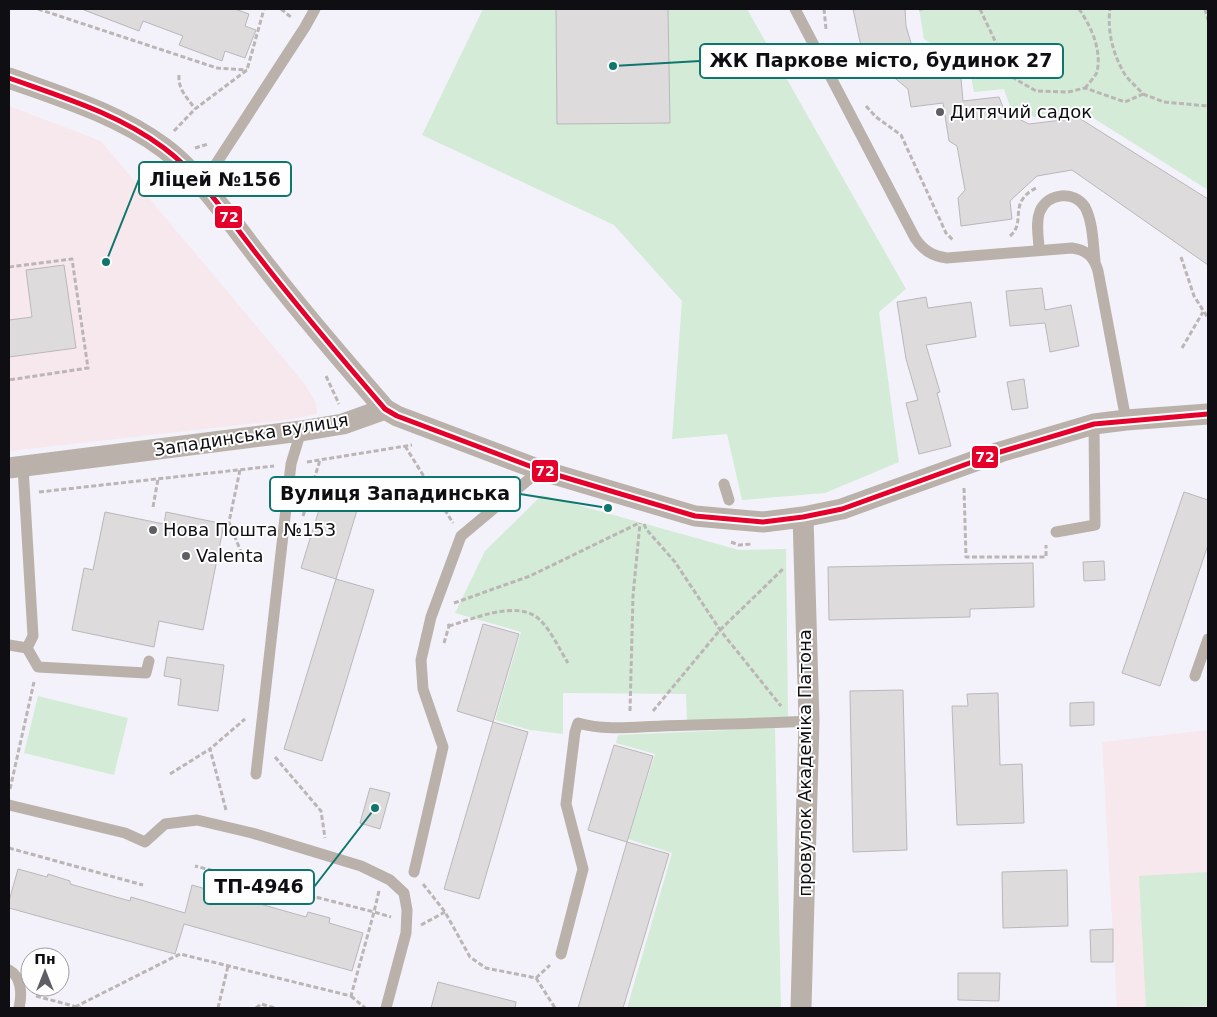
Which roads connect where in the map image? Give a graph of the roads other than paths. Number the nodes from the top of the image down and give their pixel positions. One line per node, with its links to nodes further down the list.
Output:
1 (316, 9): 4 (lane)
2 (795, 9): 5 (lane)
3 (9, 78): 4 (street)
4 (198, 181): 7 (street)
5 (1039, 250): 6 (lane); 6 (lane)
6 (1095, 261): 9 (lane)
7 (385, 409): 11 (street, Западинська вулиця); 13 (street)
8 (1208, 414): 9 (street)
9 (1126, 420): 10 (street)
10 (1094, 424): 16 (street); 17 (lane)
11 (301, 431): 12 (street, Западинська вулиця); 24 (lane)
12 (16, 468): 20 (lane)
13 (540, 470): 16 (street); 26 (lane)
14 (724, 484): 15 (lane)
15 (729, 500)
16 (803, 517): 23 (street, провулок Академіка Патона)
17 (1056, 532)
18 (1208, 639): 22 (lane)
19 (9, 645): 20 (lane)
20 (27, 648): 21 (lane)
21 (149, 661)
22 (1195, 676)
23 (801, 721): 27 (lane); 31 (street, провулок Академіка Патона)
24 (256, 774)
25 (9, 805): 30 (lane)
26 (414, 872)
27 (561, 954)
28 (9, 970): 29 (lane)
29 (19, 1008)
30 (386, 1008)
31 (801, 1008)

